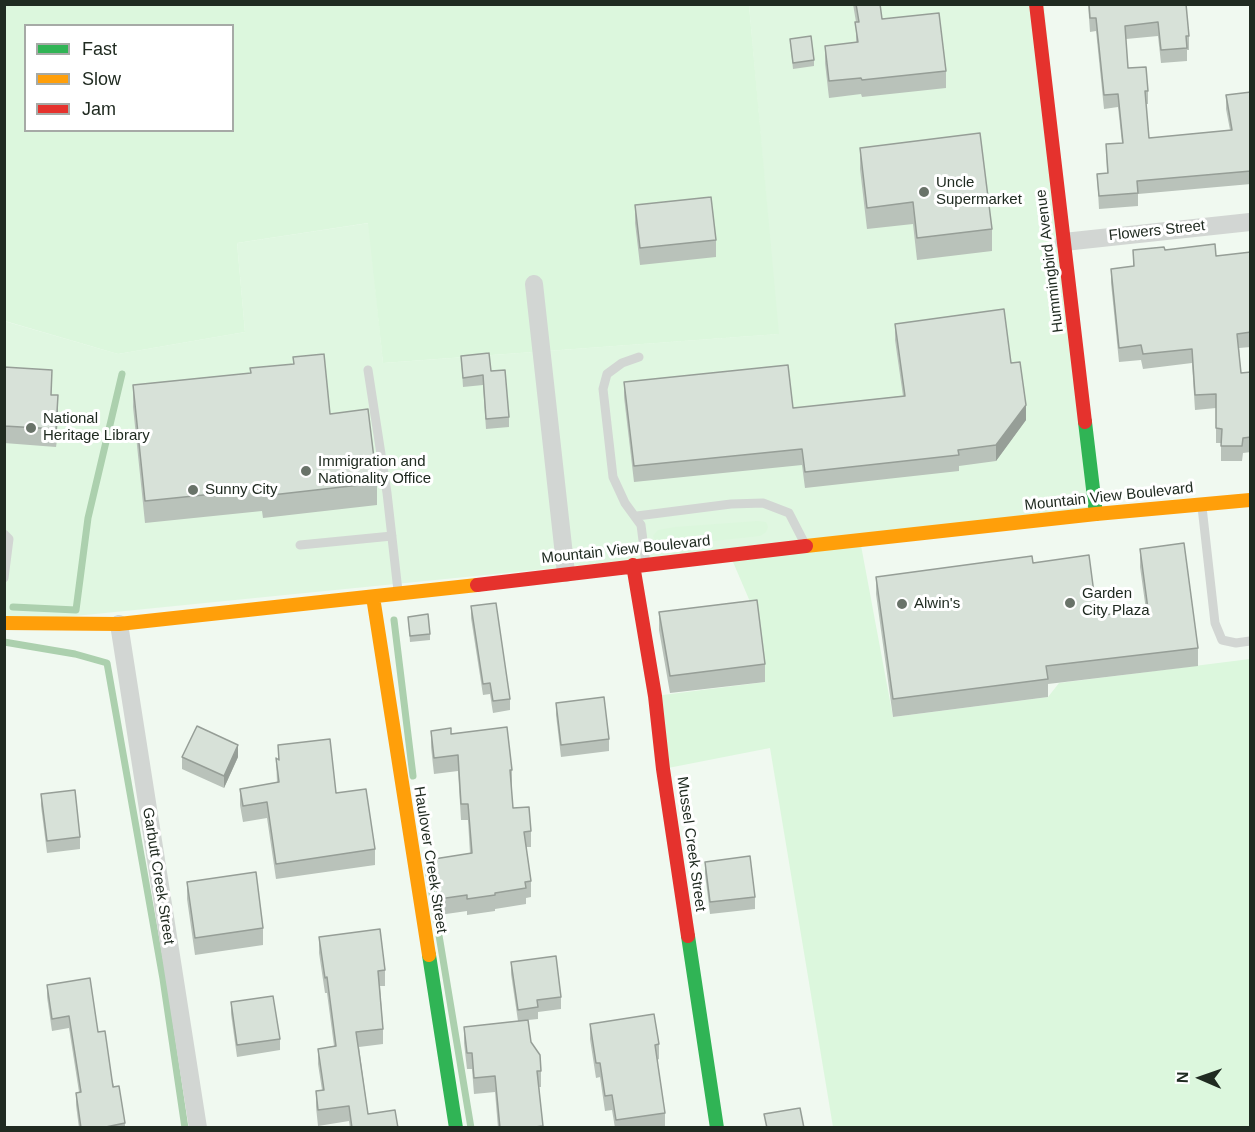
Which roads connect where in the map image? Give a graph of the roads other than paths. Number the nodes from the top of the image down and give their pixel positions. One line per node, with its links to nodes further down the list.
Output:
1 (1036, 4): 3 (street, Hummingbird Avenue)
2 (1251, 222): 3 (street, Flowers Street)
3 (1064, 242): 9 (street, Hummingbird Avenue)
4 (534, 284): 16 (street)
5 (639, 357): 10 (lane)
6 (368, 370): 12 (lane)
7 (1251, 500): 8 (street, Mountain View Boulevard)
8 (1202, 505): 9 (street, Mountain View Boulevard); 22 (lane)
9 (1096, 514): 14 (street, Mountain View Boulevard)
10 (637, 516): 14 (lane); 15 (lane)
11 (4, 534): 17 (lane)
12 (392, 536): 13 (lane); 18 (lane)
13 (300, 545)
14 (806, 546): 15 (street, Mountain View Boulevard)
15 (640, 565): 16 (street, Mountain View Boulevard); 25 (street, Mussel Creek Street)
16 (566, 573): 18 (street, Mountain View Boulevard)
17 (4, 578)
18 (398, 594): 19 (street, Mountain View Boulevard)
19 (373, 597): 21 (street, Mountain View Boulevard); 24 (street, Haulover Creek Street)
20 (4, 623): 21 (street, Mountain View Boulevard)
21 (118, 624): 23 (street, Garbutt Creek Street)
22 (1251, 641)
23 (198, 1128)
24 (456, 1128)
25 (717, 1128)

